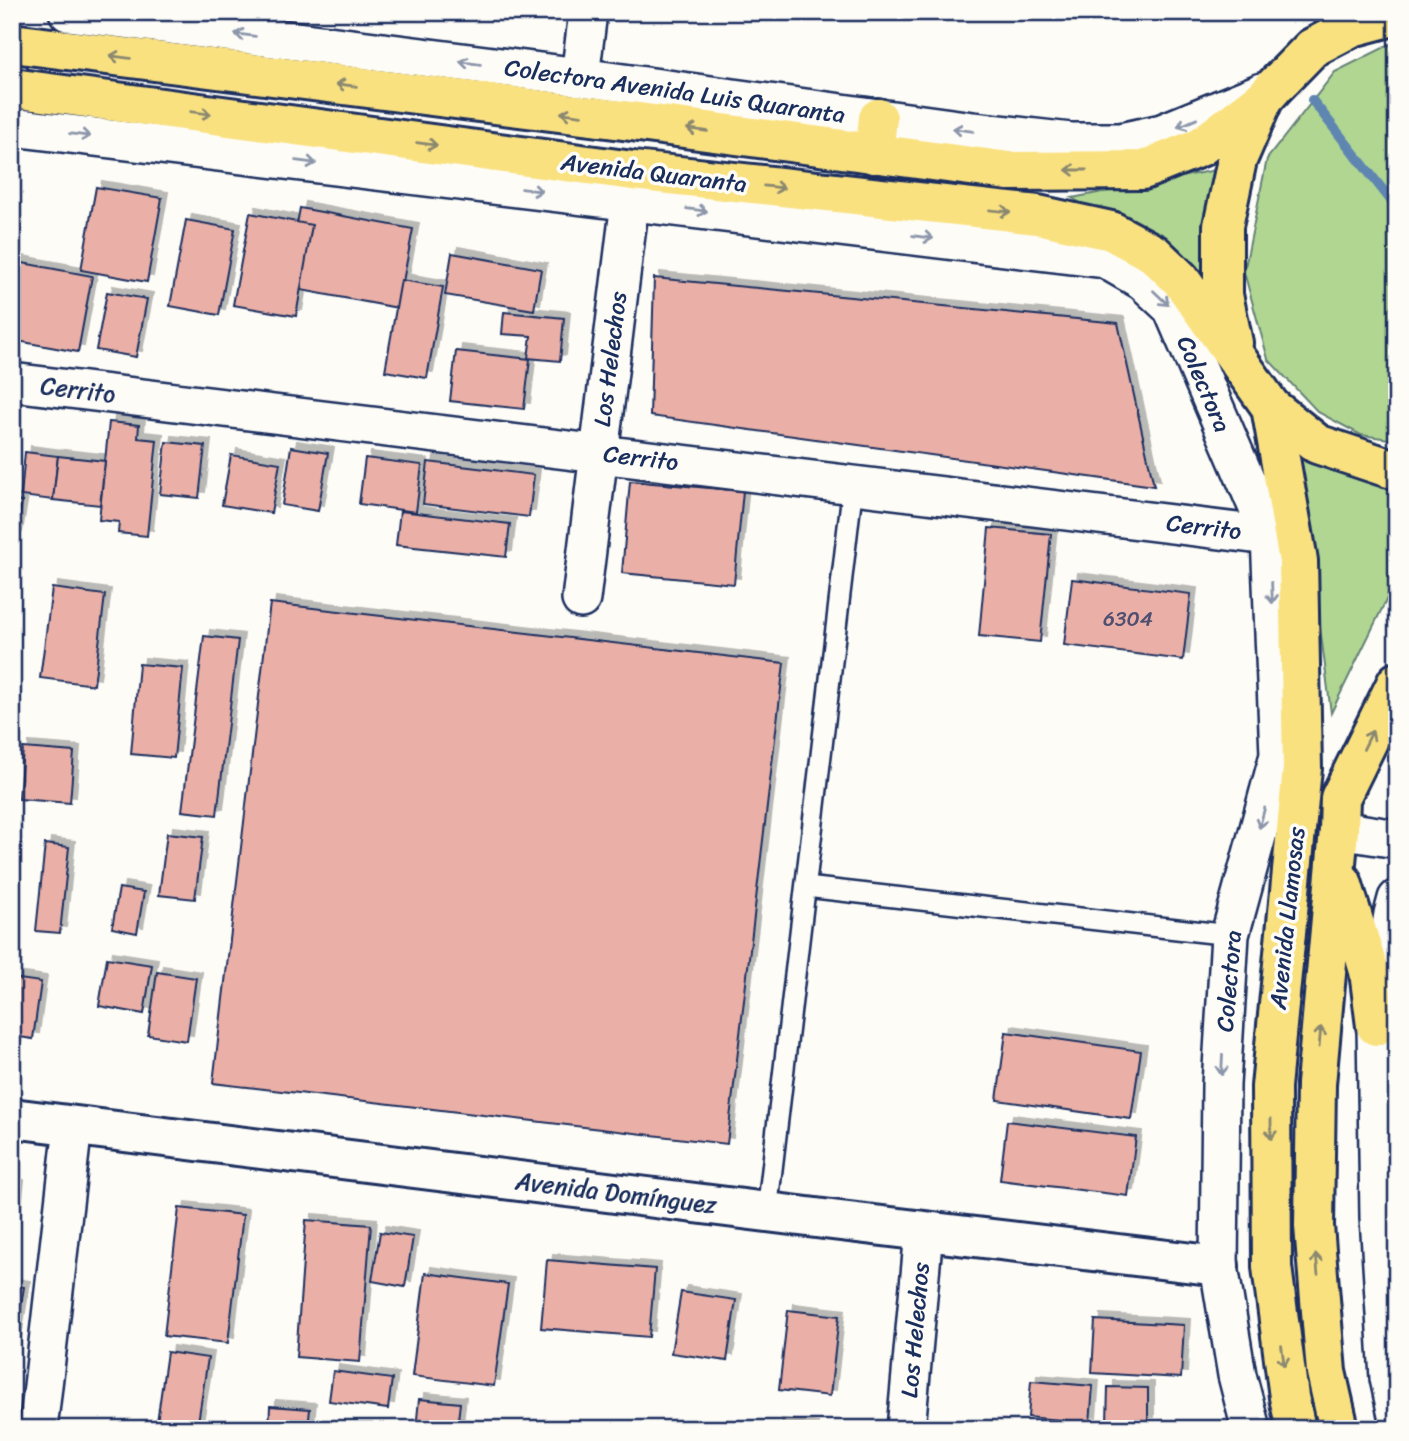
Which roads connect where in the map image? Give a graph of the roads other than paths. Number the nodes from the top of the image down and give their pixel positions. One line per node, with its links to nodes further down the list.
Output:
1 (68, 12): 5 (street, Colectora Avenida Luis Quaranta)
2 (589, 12): 8 (street)
3 (1334, 12): 7 (main road)
4 (1397, 15): 7 (main road)
5 (163, 19): 8 (street, Colectora Avenida Luis Quaranta, one-way to 5)
6 (12, 43): 12 (main road, Avenida Quaranta, one-way to 6)
7 (1312, 48): 10 (main road)
8 (580, 77): 12 (street, Colectora Avenida Luis Quaranta)
9 (12, 88): 13 (main road, Avenida Quaranta, one-way to 13)
10 (1268, 93): 12 (main road, Avenida Quaranta, one-way to 12); 15 (main road, Avenida Llamosas)
11 (12, 127): 13 (street, one-way to 13)
12 (876, 136)
13 (631, 187): 15 (main road, Avenida Quaranta, one-way to 15); 16 (street, Los Helechos); 19 (street, Colectora, one-way to 19)
14 (12, 382): 16 (street, Cerrito)
15 (1253, 383): 17 (main road); 19 (street, Colectora); 37 (main road, Avenida Llamosas, one-way to 37)
16 (599, 453): 18 (street, Cerrito); 20 (street, Los Helechos)
17 (1397, 467)
18 (853, 484): 19 (street, Cerrito); 24 (lane)
19 (1270, 536): 26 (street, Colectora, one-way to 26)
20 (581, 599)
21 (1397, 682): 23 (main road, Avenida Llamosas, one-way to 21)
22 (1397, 839): 23 (street)
23 (1337, 846): 27 (main road); 38 (main road, Avenida Llamosas, one-way to 23)
24 (806, 887): 26 (lane); 30 (lane)
25 (1397, 899): 27 (street)
26 (1230, 935): 32 (street, Colectora, one-way to 32)
27 (1376, 1026): 33 (street)
28 (12, 1118): 29 (main road, Avenida Domínguez)
29 (73, 1126): 30 (main road, Avenida Domínguez); 34 (street)
30 (767, 1212): 31 (main road, Avenida Domínguez)
31 (924, 1231): 32 (main road, Avenida Domínguez); 35 (street, Los Helechos)
32 (1219, 1266): 36 (street, Colectora)
33 (1397, 1415)
34 (38, 1429)
35 (906, 1429)
36 (1251, 1429)
37 (1296, 1429)
38 (1339, 1429)

